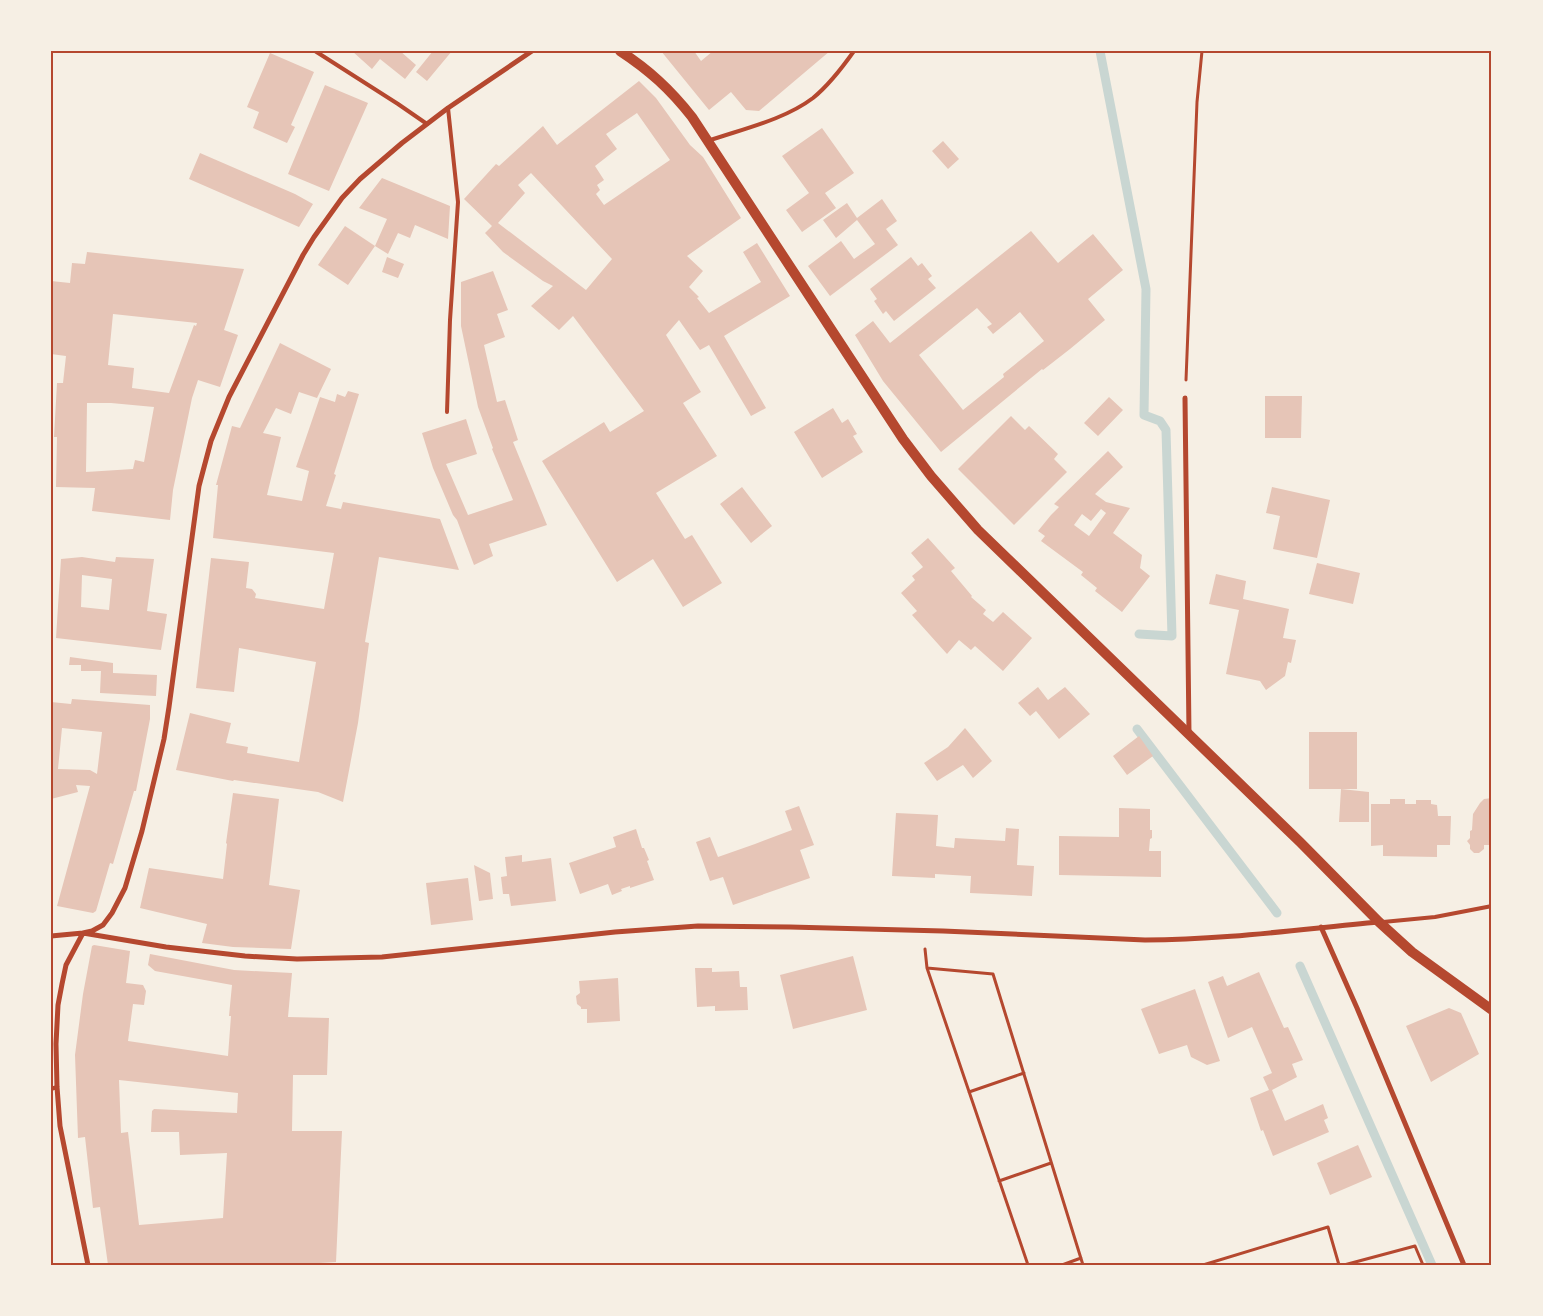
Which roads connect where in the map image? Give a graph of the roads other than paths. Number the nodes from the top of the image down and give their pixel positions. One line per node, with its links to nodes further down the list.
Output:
1 (315, 51): 6 (lane)
2 (532, 51): 5 (street)
3 (620, 51): 7 (main road)
4 (854, 51): 7 (lane)
5 (448, 108): 6 (street); 9 (lane)
6 (427, 124): 14 (street)
7 (708, 141): 10 (main road)
8 (1185, 398): 10 (street)
9 (447, 412)
10 (1189, 734): 12 (main road)
11 (1492, 906): 12 (lane)
12 (1379, 922): 13 (street); 16 (main road)
13 (1321, 927): 14 (street); 19 (street)
14 (83, 933): 15 (street); 17 (street)
15 (51, 936)
16 (1492, 1010)
17 (54, 1088): 18 (street)
18 (88, 1265)
19 (1464, 1265)

